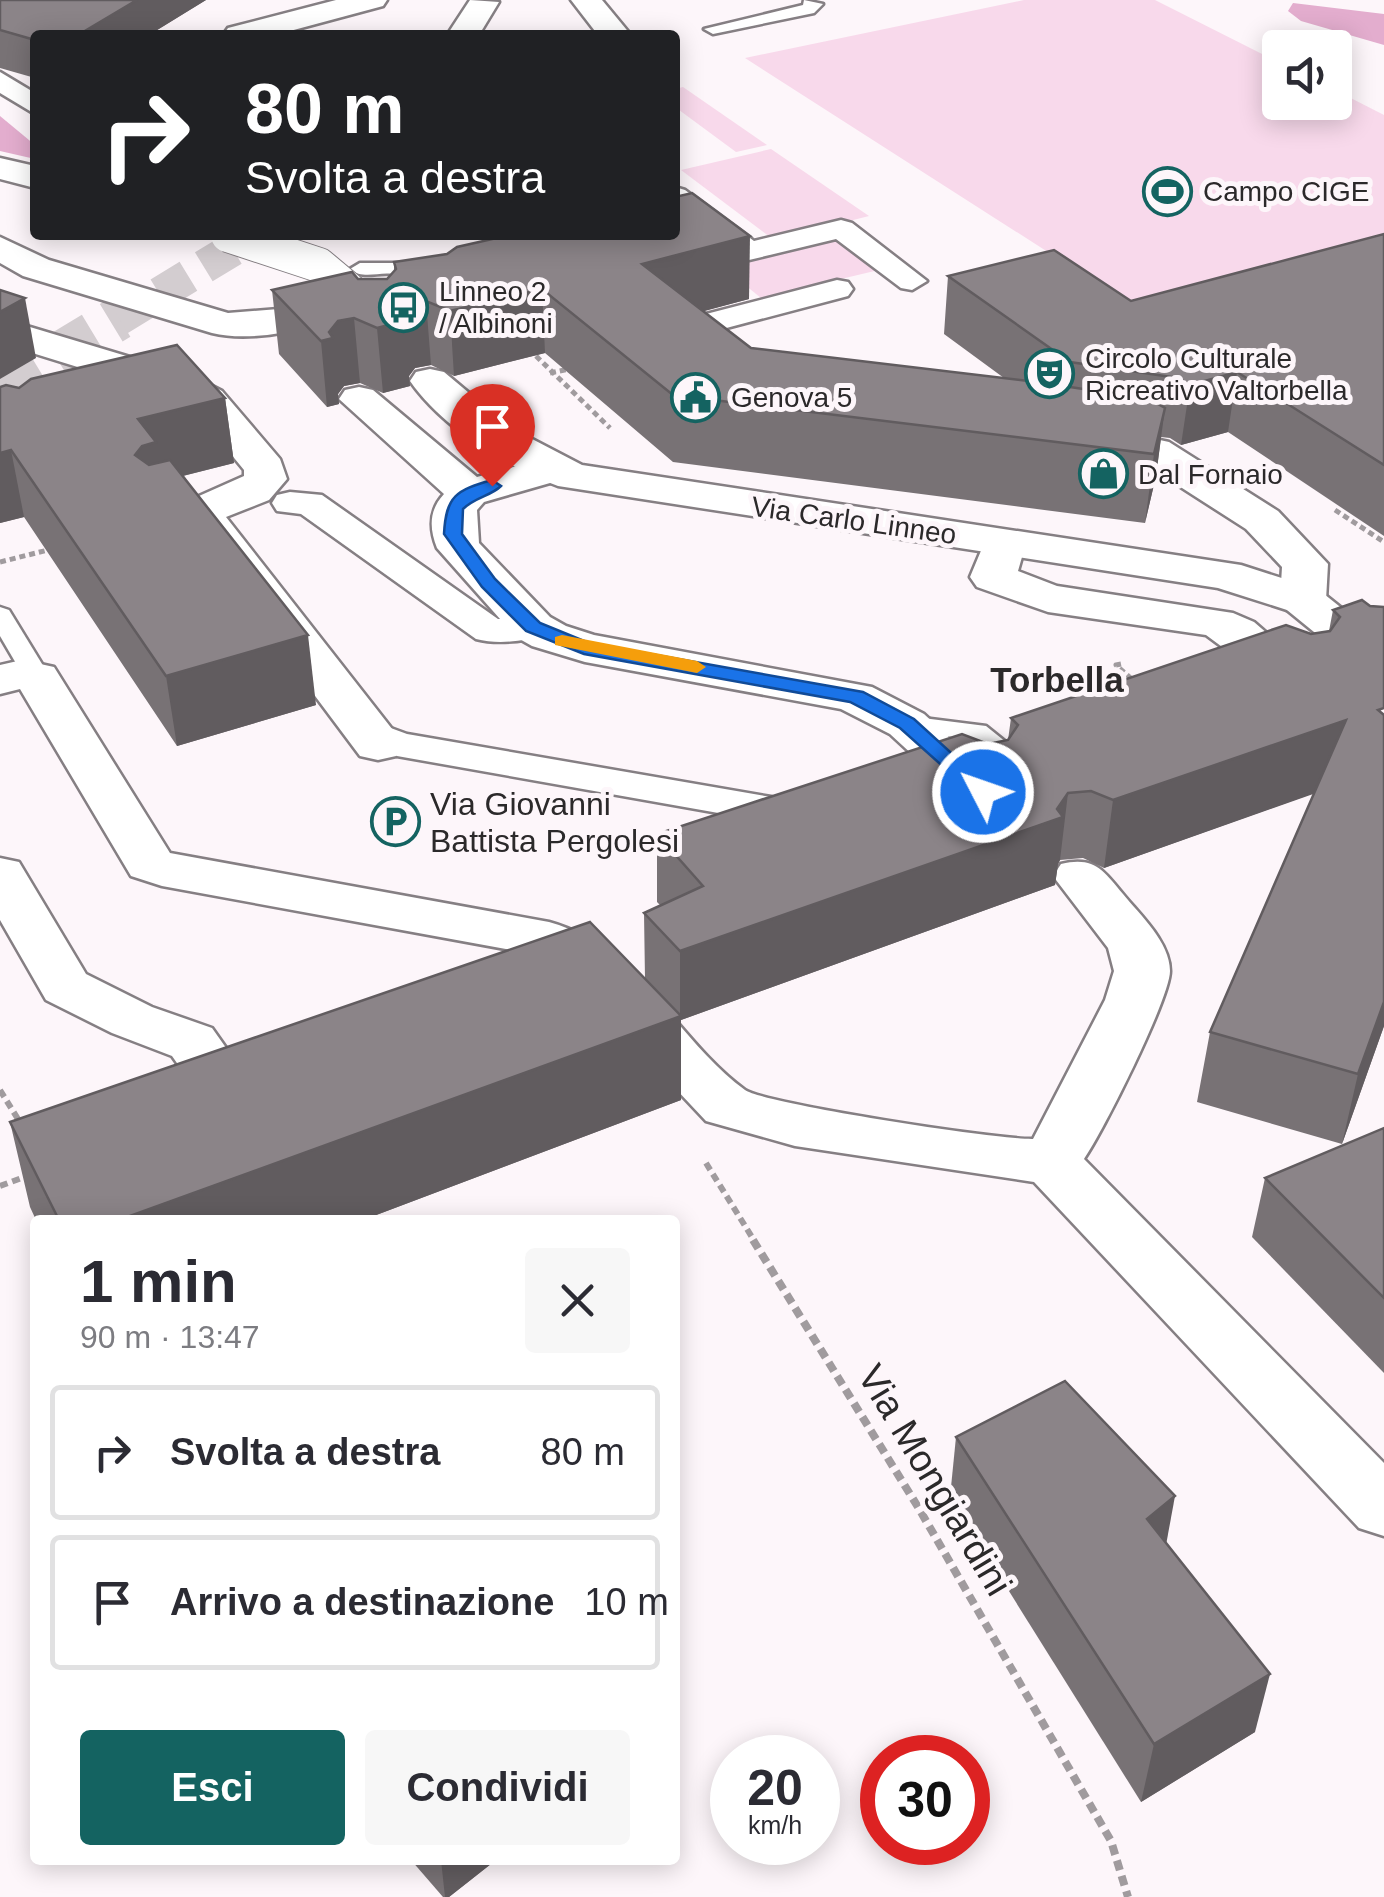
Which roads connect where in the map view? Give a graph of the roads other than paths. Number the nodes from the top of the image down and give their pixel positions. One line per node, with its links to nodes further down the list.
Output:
1 (372, 0): 6 (main road)
2 (586, 0): 8 (main road)
3 (812, 0): 5 (lane)
4 (484, 2): 7 (main road)
5 (714, 29)
6 (258, 30)
7 (466, 30)
8 (610, 30)
9 (0, 80): 10 (street)
10 (30, 102)
11 (0, 168): 12 (main road)
12 (30, 176)
13 (680, 200): 17 (street)
14 (63, 240): 16 (main road)
15 (244, 240): 18 (main road, bridge)
16 (0, 248)
17 (912, 281)
18 (358, 282): 20 (lane); 22 (main road)
19 (837, 289): 23 (street)
20 (439, 299)
21 (0, 330): 38 (main road)
22 (378, 330)
23 (702, 334): 24 (main road)
24 (737, 361)
25 (430, 382): 28 (main road, Via Carlo Linneo)
26 (358, 399): 29 (main road)
27 (1043, 431): 32 (main road)
28 (549, 470): 29 (main road); 31 (main road, Via Carlo Linneo)
29 (470, 492): 34 (main road)
30 (290, 503): 34 (street)
31 (1004, 543): 32 (main road, Via Carlo Linneo); 37 (main road)
32 (1304, 600): 35 (main road, Via Carlo Linneo)
33 (0, 616): 36 (lane)
34 (533, 627): 39 (main road)
35 (1374, 656)
36 (18, 678): 44 (main road)
37 (1300, 682)
38 (373, 739): 40 (street)
39 (996, 773)
40 (800, 835)
41 (0, 874): 43 (main road)
42 (1080, 876): 44 (main road)
43 (229, 1093)
44 (1049, 1160): 45 (main road)
45 (1384, 1508)

